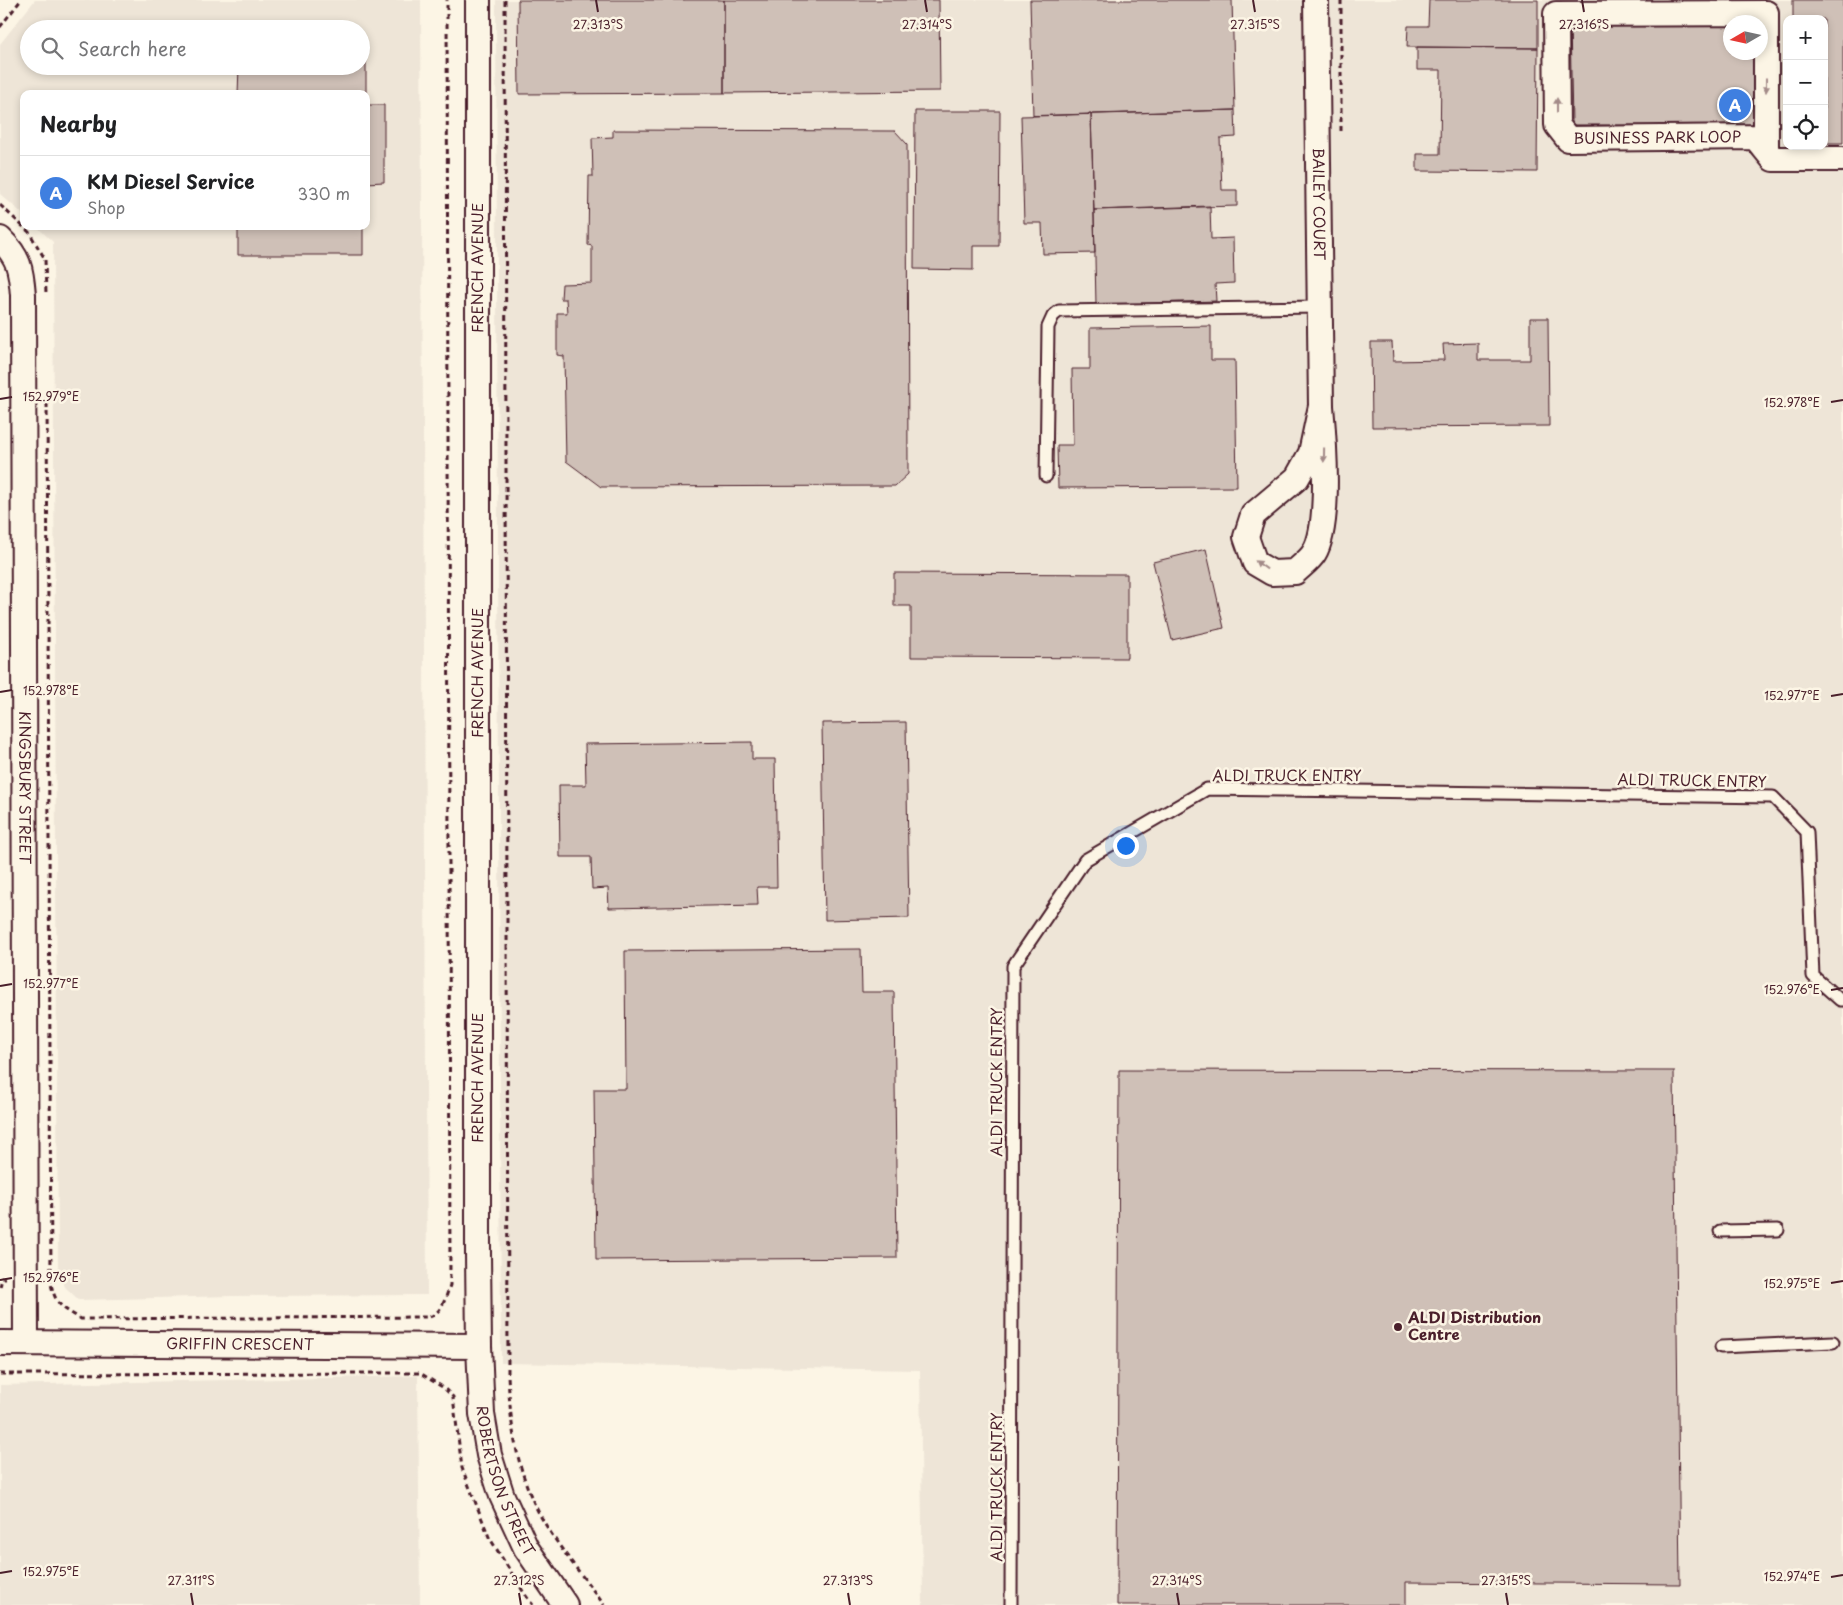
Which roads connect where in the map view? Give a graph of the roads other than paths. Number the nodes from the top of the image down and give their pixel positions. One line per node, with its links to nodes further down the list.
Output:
1 (478, 0): 15 (street, FRENCH AVENUE)
2 (1316, 0): 6 (street, BAILEY COURT)
3 (1766, 150): 3 (street, BUSINESS PARK LOOP, one-way to 3); 4 (street, BUSINESS PARK LOOP)
4 (1843, 159)
5 (0, 239): 14 (street, KINGSBURY STREET)
6 (1320, 307): 7 (street, BAILEY COURT); 8 (lane)
7 (1321, 406): 7 (street, BAILEY COURT, one-way to 7)
8 (1046, 476)
9 (1843, 1000): 18 (lane, ALDI TRUCK ENTRY)
10 (1778, 1230): 11 (lane)
11 (1720, 1231)
12 (1833, 1342): 16 (lane)
13 (0, 1343): 14 (street, GRIFFIN CRESCENT)
14 (26, 1343): 15 (street, GRIFFIN CRESCENT)
15 (479, 1346): 17 (street, ROBERTSON STREET)
16 (1720, 1347)
17 (565, 1605)
18 (1012, 1605)

